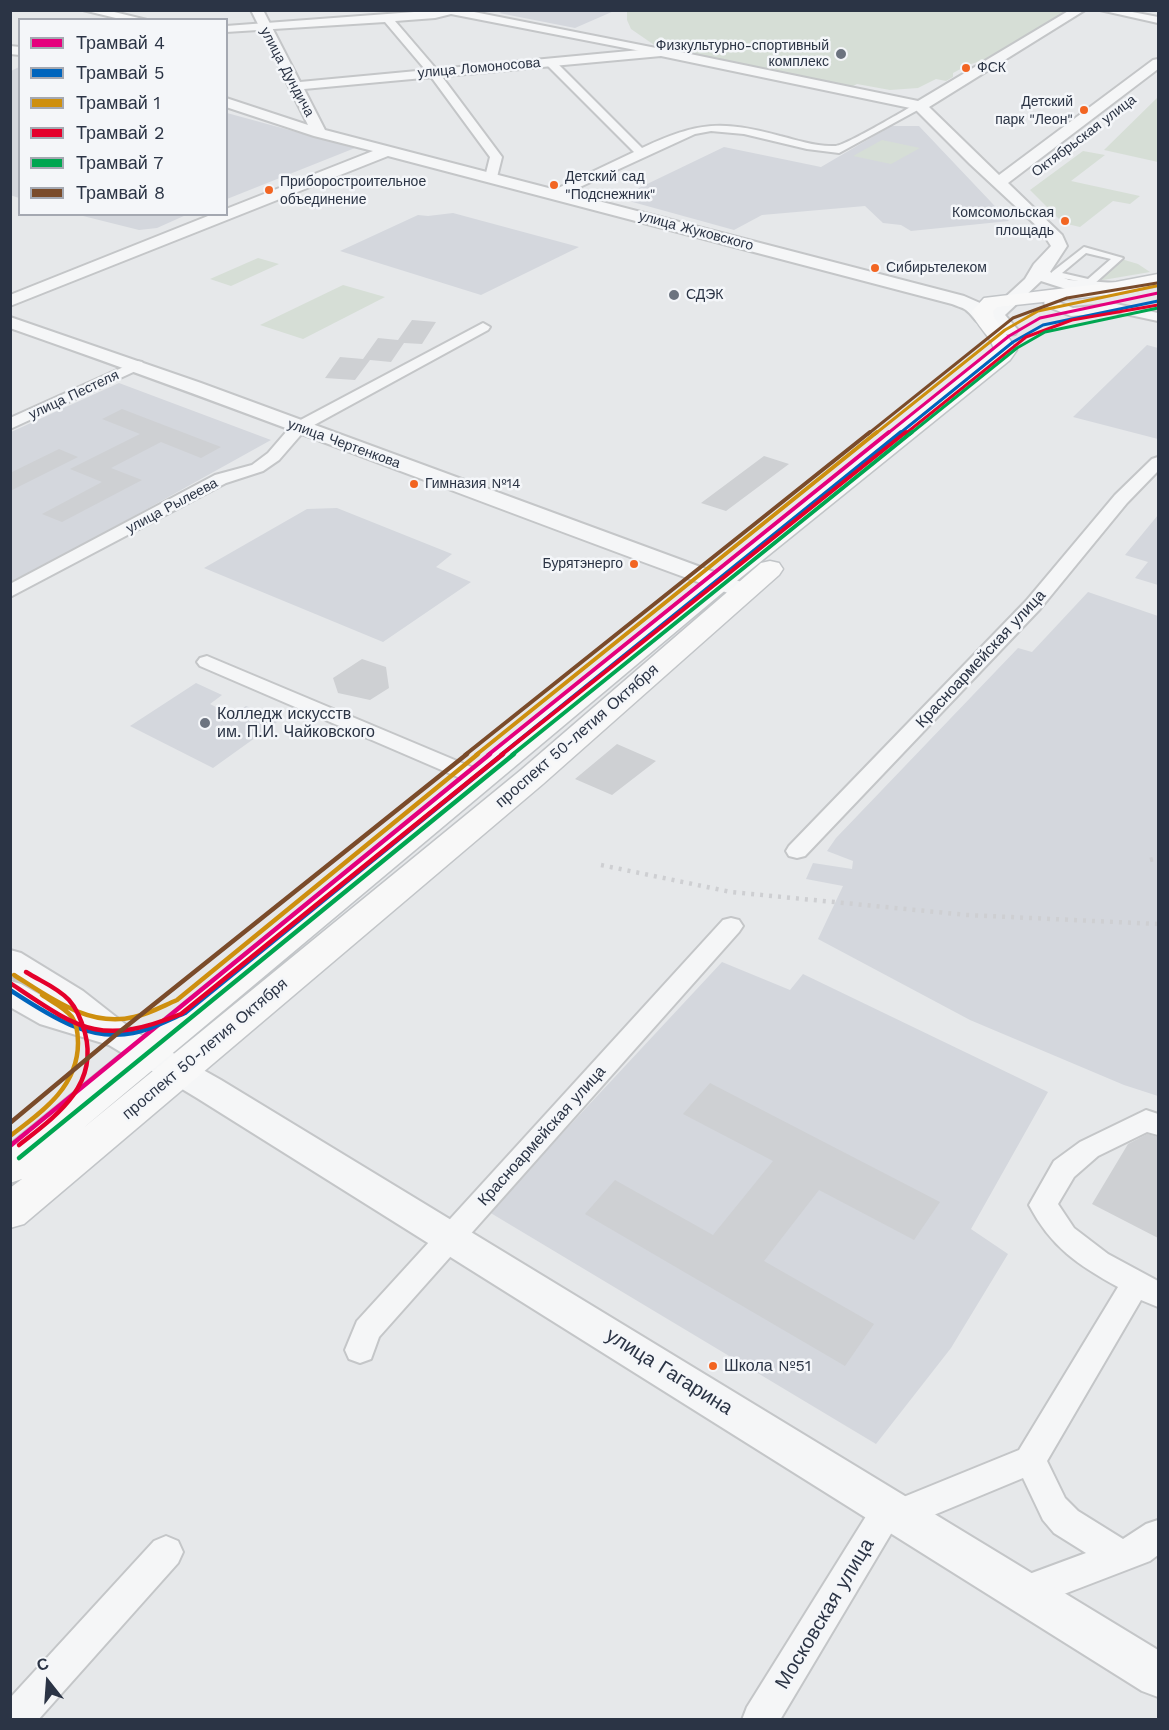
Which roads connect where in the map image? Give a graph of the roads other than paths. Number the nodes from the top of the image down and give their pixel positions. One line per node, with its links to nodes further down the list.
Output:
1 (87, 10): 7 (street)
2 (257, 10): 10 (street, улица Дундича)
3 (1079, 10): 20 (street)
4 (1104, 10): 9 (street)
5 (453, 11): 8 (street); 12 (street)
6 (294, 14): 10 (street)
7 (132, 18)
8 (388, 19): 10 (street); 15 (street)
9 (1158, 20)
10 (263, 26): 11 (street); 18 (street, улица Дундича)
11 (228, 28)
12 (661, 52): 13 (street, улица Ломоносова); 20 (street, улица Ломоносова)
13 (550, 62): 15 (street, улица Ломоносова); 25 (street)
14 (1158, 63): 16 (street, Октябрьская улица)
15 (433, 72): 18 (street, улица Ломоносова); 28 (street)
16 (1140, 77): 17 (street); 21 (street, Октябрьская улица)
17 (1158, 81): 23 (street, Октябрьская улица)
18 (297, 87): 22 (street, улица Дундича)
19 (228, 103): 22 (street, улица Жуковского)
20 (921, 106): 25 (street); 29 (street)
21 (1068, 132): 23 (street); 26 (street, Октябрьская улица)
22 (319, 133): 24 (street, улица Жуковского)
23 (1085, 136): 27 (street, Октябрьская улица)
24 (387, 151): 28 (street, улица Жуковского); 31 (street)
25 (641, 153): 30 (street)
26 (1030, 161): 27 (street); 29 (street, Октябрьская улица)
27 (1047, 164): 29 (street, Октябрьская улица)
28 (491, 177): 30 (street, улица Жуковского)
29 (1005, 188): 33 (street)
30 (556, 194): 38 (street, улица Жуковского)
31 (228, 214)
32 (224, 216): 36 (street)
33 (1047, 271): 33 (street); 35 (street); 38 (street)
34 (1158, 280): 35 (main road)
35 (1116, 288): 37 (main road); 38 (main road)
36 (10, 301)
37 (1051, 303): 39 (street); 42 (main road)
38 (995, 307): 42 (street); 47 (main road, проспект 50-летия Октября)
39 (1158, 317)
40 (10, 321): 43 (street, улица Чертенкова)
41 (483, 327): 45 (street, улица Рылеева)
42 (1009, 330): 47 (main road, проспект 50-летия Октября)
43 (137, 364): 44 (street, улица Пестеля); 45 (street, улица Чертенкова)
44 (10, 424)
45 (299, 427): 47 (street, улица Чертенкова); 48 (street, улица Рылеева)
46 (1158, 462): 51 (street, Красноармейская улица)
47 (732, 586): 50 (main road, проспект 50-летия Октября); 55 (main road, проспект 50-летия Октября)
48 (10, 592)
49 (207, 662): 50 (street)
50 (481, 779): 55 (main road, проспект 50-летия Октября)
51 (797, 851)
52 (731, 926): 59 (street, Красноармейская улица)
53 (10, 960): 55 (street)
54 (10, 992): 55 (street, улица Гагарина)
55 (150, 1055): 57 (main road, проспект 50-летия Октября); 58 (main road, проспект 50-летия Октября); 59 (street, улица Гагарина)
56 (1158, 1125): 60 (street)
57 (10, 1167)
58 (10, 1212)
59 (449, 1237): 61 (street, Красноармейская улица); 63 (street, улица Гагарина)
60 (1147, 1289): 62 (street)
61 (360, 1350)
62 (1030, 1460): 63 (street); 66 (street)
63 (895, 1511): 67 (street, улица Гагарина); 70 (street, Московская улица)
64 (1158, 1535): 66 (street)
65 (166, 1552): 69 (street)
66 (1120, 1556): 67 (street)
67 (1025, 1592): 68 (street, улица Гагарина)
68 (1158, 1675)
69 (14, 1719)
70 (760, 1719)

